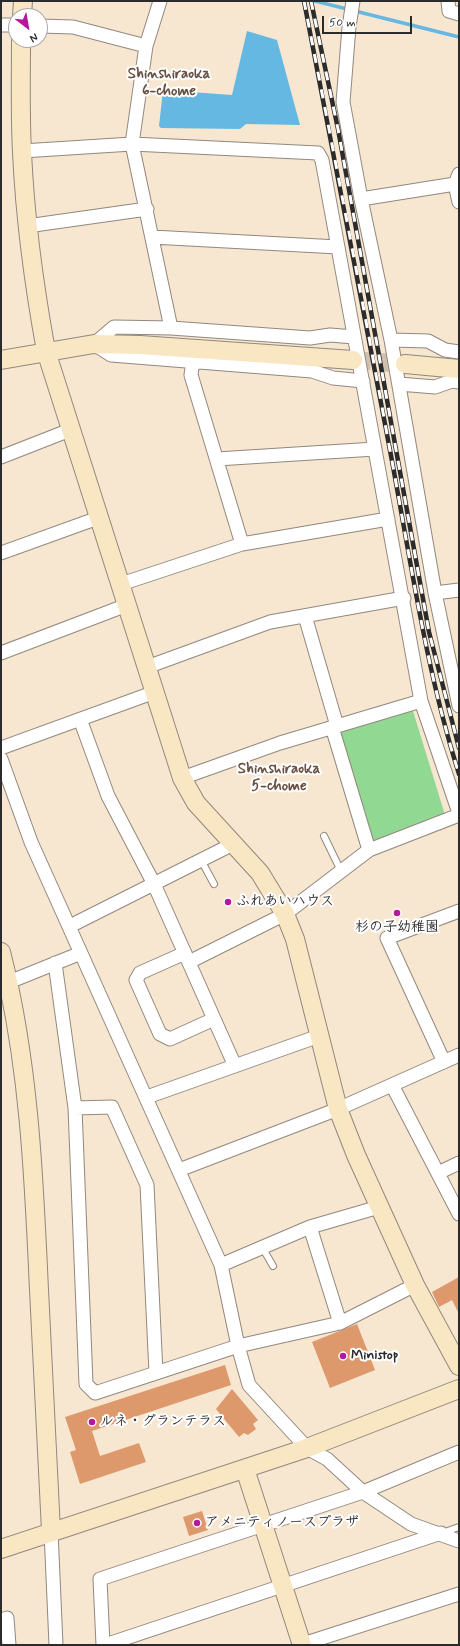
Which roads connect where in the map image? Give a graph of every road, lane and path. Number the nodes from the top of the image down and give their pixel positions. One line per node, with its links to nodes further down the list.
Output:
1 (160, 1): 6 (street)
2 (353, 1): 11 (street)
3 (448, 1): 4 (street)
4 (459, 14)
5 (48, 26): 6 (street)
6 (146, 46): 8 (street)
7 (21, 48): 9 (street)
8 (132, 144): 9 (street); 13 (street); 16 (street)
9 (22, 151): 14 (street)
10 (457, 179): 11 (street); 12 (street)
11 (361, 199): 19 (street)
12 (459, 202)
13 (146, 209): 14 (street); 15 (street)
14 (27, 226): 21 (street)
15 (152, 237): 16 (street); 17 (street)
16 (338, 247): 18 (street)
17 (171, 328): 18 (street); 20 (street)
18 (354, 337): 28 (street)
19 (391, 340): 22 (street); 30 (street)
20 (94, 344): 21 (street); 24 (street); 25 (street)
21 (46, 351): 23 (street); 31 (street)
22 (459, 352)
23 (1, 360)
24 (353, 360)
25 (193, 361): 28 (street); 34 (street)
26 (405, 364): 27 (street)
27 (459, 369)
28 (362, 381): 32 (street)
29 (459, 382): 30 (street)
30 (399, 384): 41 (street)
31 (70, 430): 33 (street); 35 (street)
32 (375, 449): 34 (street); 36 (street)
33 (1, 457)
34 (217, 459): 37 (street)
35 (98, 518): 38 (street); 39 (street)
36 (388, 519): 37 (street); 42 (street)
37 (242, 544): 39 (street)
38 (1, 553)
39 (121, 584): 43 (street)
40 (459, 590): 41 (street)
41 (435, 593): 49 (street)
42 (404, 598): 44 (street); 48 (street)
43 (127, 605): 45 (street); 46 (street)
44 (305, 616): 46 (street); 51 (street)
45 (1, 653)
46 (147, 667): 47 (street)
47 (155, 692): 50 (street); 54 (street)
48 (421, 701): 51 (street); 55 (street)
49 (459, 705)
50 (80, 719): 52 (street); 61 (street)
51 (334, 727): 54 (street); 58 (street)
52 (1, 748)
53 (1, 759): 65 (street)
54 (182, 778): 57 (street)
55 (459, 814): 58 (street)
56 (324, 836): 60 (lane)
57 (233, 844): 59 (street); 64 (street)
58 (369, 850): 60 (street)
59 (201, 860): 61 (street); 62 (lane)
60 (341, 871): 64 (street)
61 (154, 884): 65 (street); 68 (street)
62 (214, 884)
63 (459, 910): 74 (street)
64 (286, 914): 68 (street); 72 (street)
65 (70, 926): 67 (street)
66 (1, 952): 70 (street)
67 (81, 953): 69 (street); 77 (street)
68 (187, 957): 71 (street); 71 (street)
69 (55, 964): 70 (street); 78 (street)
70 (8, 982): 101 (street)
71 (214, 1019): 75 (street)
72 (319, 1036): 75 (street); 79 (street)
73 (459, 1056): 74 (street)
74 (444, 1062): 76 (street)
75 (235, 1066): 77 (street)
76 (392, 1085): 79 (street); 82 (street)
77 (147, 1098): 81 (street)
78 (75, 1108): 93 (street); 93 (street)
79 (338, 1109): 81 (street); 83 (street)
80 (459, 1164): 82 (street)
81 (179, 1170): 87 (street)
82 (438, 1173): 84 (street)
83 (379, 1207): 85 (street); 89 (street)
84 (459, 1214)
85 (310, 1227): 86 (street); 90 (street)
86 (262, 1247): 87 (street); 88 (lane)
87 (221, 1265): 91 (street)
88 (273, 1266)
89 (415, 1285): 90 (street); 92 (street)
90 (340, 1323): 91 (street)
91 (238, 1346): 93 (street); 95 (street)
92 (459, 1366)
93 (156, 1373)
94 (459, 1388): 95 (street)
95 (307, 1448): 97 (street); 98 (street)
96 (459, 1452): 98 (street)
97 (245, 1469): 99 (street); 101 (street)
98 (363, 1492): 99 (street); 102 (street)
99 (264, 1525): 105 (street); 110 (street)
100 (459, 1527): 102 (lane)
101 (51, 1531): 104 (street); 109 (street)
102 (441, 1534): 103 (street); 105 (street)
103 (459, 1541)
104 (1, 1549)
105 (283, 1585): 110 (street); 111 (street)
106 (459, 1594): 111 (street)
107 (1, 1620): 108 (street)
108 (9, 1645)
109 (56, 1645)
110 (104, 1645)
111 (301, 1645)

